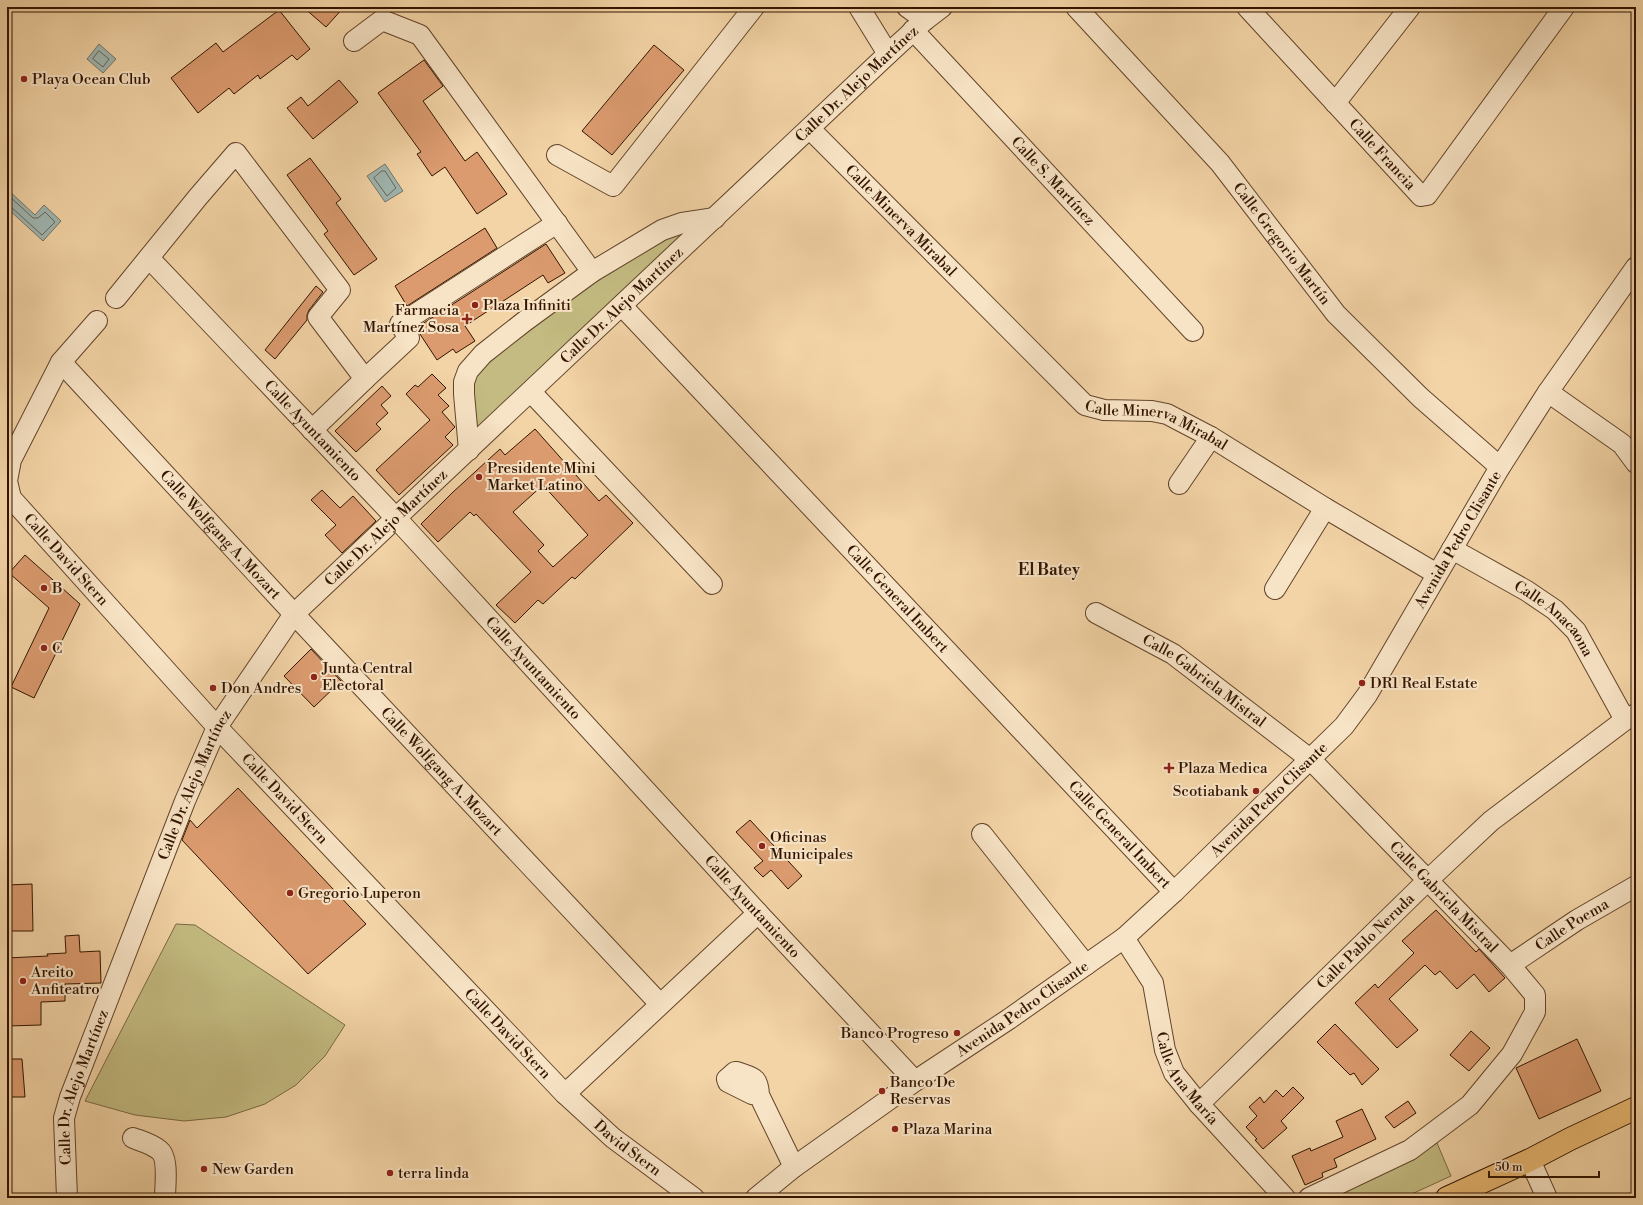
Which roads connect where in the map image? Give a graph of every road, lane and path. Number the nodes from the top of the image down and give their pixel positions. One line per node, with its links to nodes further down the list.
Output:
1 (754, 7): 14 (street)
2 (859, 7): 11 (street)
3 (907, 7): 9 (street, Calle S. Martínez)
4 (942, 7): 9 (street, Calle Dr. Alejo Martínez)
5 (1076, 7): 32 (street, Calle Gregorio Martín)
6 (1247, 7): 12 (street, Calle Francia)
7 (1410, 7): 12 (street)
8 (1564, 7): 12 (street, Calle Francia)
9 (919, 25): 11 (street, Calle Dr. Alejo Martínez); 23 (street, Calle S. Martínez)
10 (354, 41): 16 (street)
11 (888, 54): 13 (street, Calle Dr. Alejo Martínez)
12 (1335, 103)
13 (810, 129): 15 (street, Calle Dr. Alejo Martínez); 29 (street, Calle Minerva Mirabal)
14 (557, 155)
15 (715, 218): 19 (street); 21 (street, Calle Dr. Alejo Martínez)
16 (557, 224): 19 (street); 25 (street)
17 (149, 258): 20 (street); 25 (street); 28 (street, Calle Ayuntamiento)
18 (1636, 267): 27 (street, Avenida Pedro Clisante)
19 (592, 272): 30 (street)
20 (116, 298)
21 (622, 306): 26 (street, Calle Dr. Alejo Martínez); 48 (street, Calle General Imbert)
22 (97, 321): 24 (street)
23 (1193, 331)
24 (61, 362): 41 (street, Calle Wolfgang A. Mozart); 43 (street, Calle David Stern)
25 (365, 379): 28 (street)
26 (530, 392): 30 (street, Calle Dr. Alejo Martínez); 38 (street)
27 (1548, 392): 31 (street); 32 (street, Avenida Pedro Clisante)
28 (312, 430): 35 (street, Calle Ayuntamiento)
29 (1211, 437): 33 (street); 34 (street, Calle Minerva Mirabal)
30 (469, 450): 35 (street, Calle Dr. Alejo Martínez)
31 (1636, 463)
32 (1500, 467): 36 (street, Avenida Pedro Clisante)
33 (1179, 484)
34 (1325, 508): 37 (street, Calle Minerva Mirabal); 39 (street)
35 (396, 518): 41 (street, Calle Dr. Alejo Martínez); 49 (street, Calle Ayuntamiento)
36 (1452, 549): 37 (street, Avenida Pedro Clisante); 42 (street, Calle Anacaona)
37 (1437, 574): 44 (street, Avenida Pedro Clisante)
38 (712, 584)
39 (1275, 589)
40 (1096, 612): 44 (street, Calle Gabriela Mistral)
41 (294, 614): 43 (street, Calle Dr. Alejo Martínez); 53 (street, Calle Wolfgang A. Mozart)
42 (1630, 717): 46 (street, Calle Pablo Neruda)
43 (217, 727): 55 (street, Calle David Stern); 62 (street, Calle Dr. Alejo Martínez)
44 (1310, 759): 46 (street, Calle Gabriela Mistral); 48 (street, Avenida Pedro Clisante)
45 (982, 834): 51 (street)
46 (1428, 880): 52 (street, Calle Gabriela Mistral); 57 (street, Calle Pablo Neruda)
47 (1636, 886): 52 (street, Calle Poema)
48 (1174, 892): 50 (street, Avenida Pedro Clisante)
49 (758, 914): 53 (street); 54 (street, Calle Ayuntamiento)
50 (1124, 938): 51 (street, Avenida Pedro Clisante); 57 (street, Calle Ana María)
51 (1086, 965): 54 (street, Avenida Pedro Clisante)
52 (1510, 965): 67 (street, Calle Gabriela Mistral)
53 (660, 1004): 55 (street)
54 (915, 1081): 61 (street, Avenida Pedro Clisante)
55 (564, 1094): 64 (street, David Stern)
56 (759, 1095): 61 (street)
57 (1199, 1104): 66 (street, Calle Ana María)
58 (1636, 1108): 60 (main road)
59 (133, 1138): 63 (street)
60 (1530, 1160): 68 (main road); 69 (street)
61 (794, 1167): 65 (street, Avenida Pedro Clisante)
62 (67, 1198)
63 (165, 1198)
64 (694, 1198)
65 (756, 1198)
66 (1285, 1198)
67 (1309, 1198)
68 (1447, 1198)
69 (1547, 1198)

